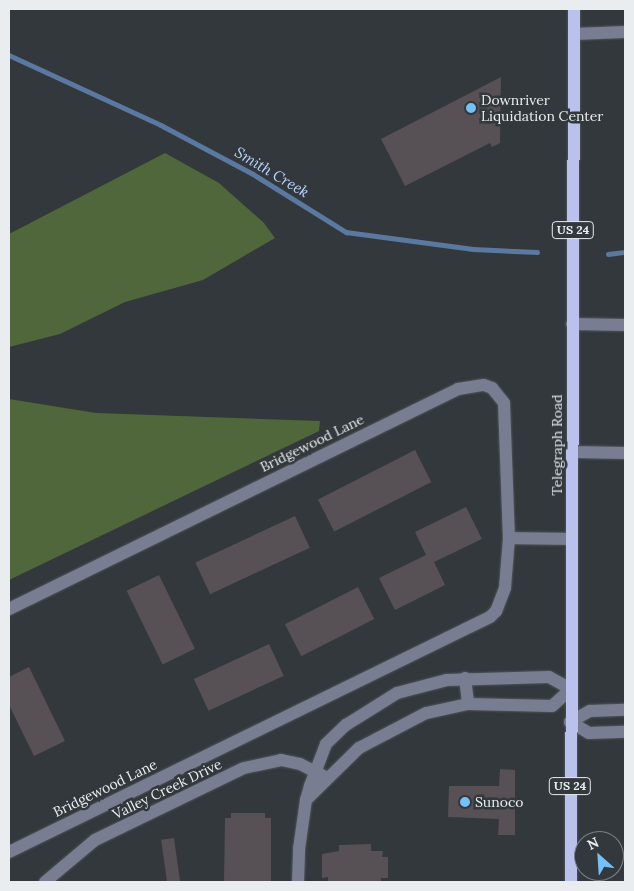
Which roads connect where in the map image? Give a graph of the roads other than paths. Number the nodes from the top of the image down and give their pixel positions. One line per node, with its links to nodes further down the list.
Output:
1 (574, 9): 3 (main road, Telegraph Road / US 24)
2 (625, 32): 3 (street)
3 (574, 34): 4 (main road, Telegraph Road / US 24)
4 (572, 324): 5 (street); 6 (main road, Telegraph Road / US 24)
5 (625, 325)
6 (572, 452): 7 (street); 9 (main road, Telegraph Road / US 24)
7 (625, 453)
8 (509, 538): 9 (street); 10 (street, Bridgewood Lane); 20 (street, Bridgewood Lane)
9 (571, 539): 12 (main road, Telegraph Road / US 24)
10 (9, 609)
11 (465, 678): 12 (street); 13 (street); 17 (street)
12 (571, 689): 13 (street); 15 (main road, Telegraph Road / US 24)
13 (468, 704): 18 (street)
14 (625, 710): 15 (street)
15 (570, 722): 16 (street); 23 (main road, Telegraph Road / US 24)
16 (625, 732)
17 (314, 772): 18 (street, Valley Creek Drive); 19 (street); 21 (street, Valley Creek Drive)
18 (329, 778): 19 (street)
19 (306, 800): 22 (street)
20 (9, 852)
21 (45, 882)
22 (298, 882)
23 (571, 882)

